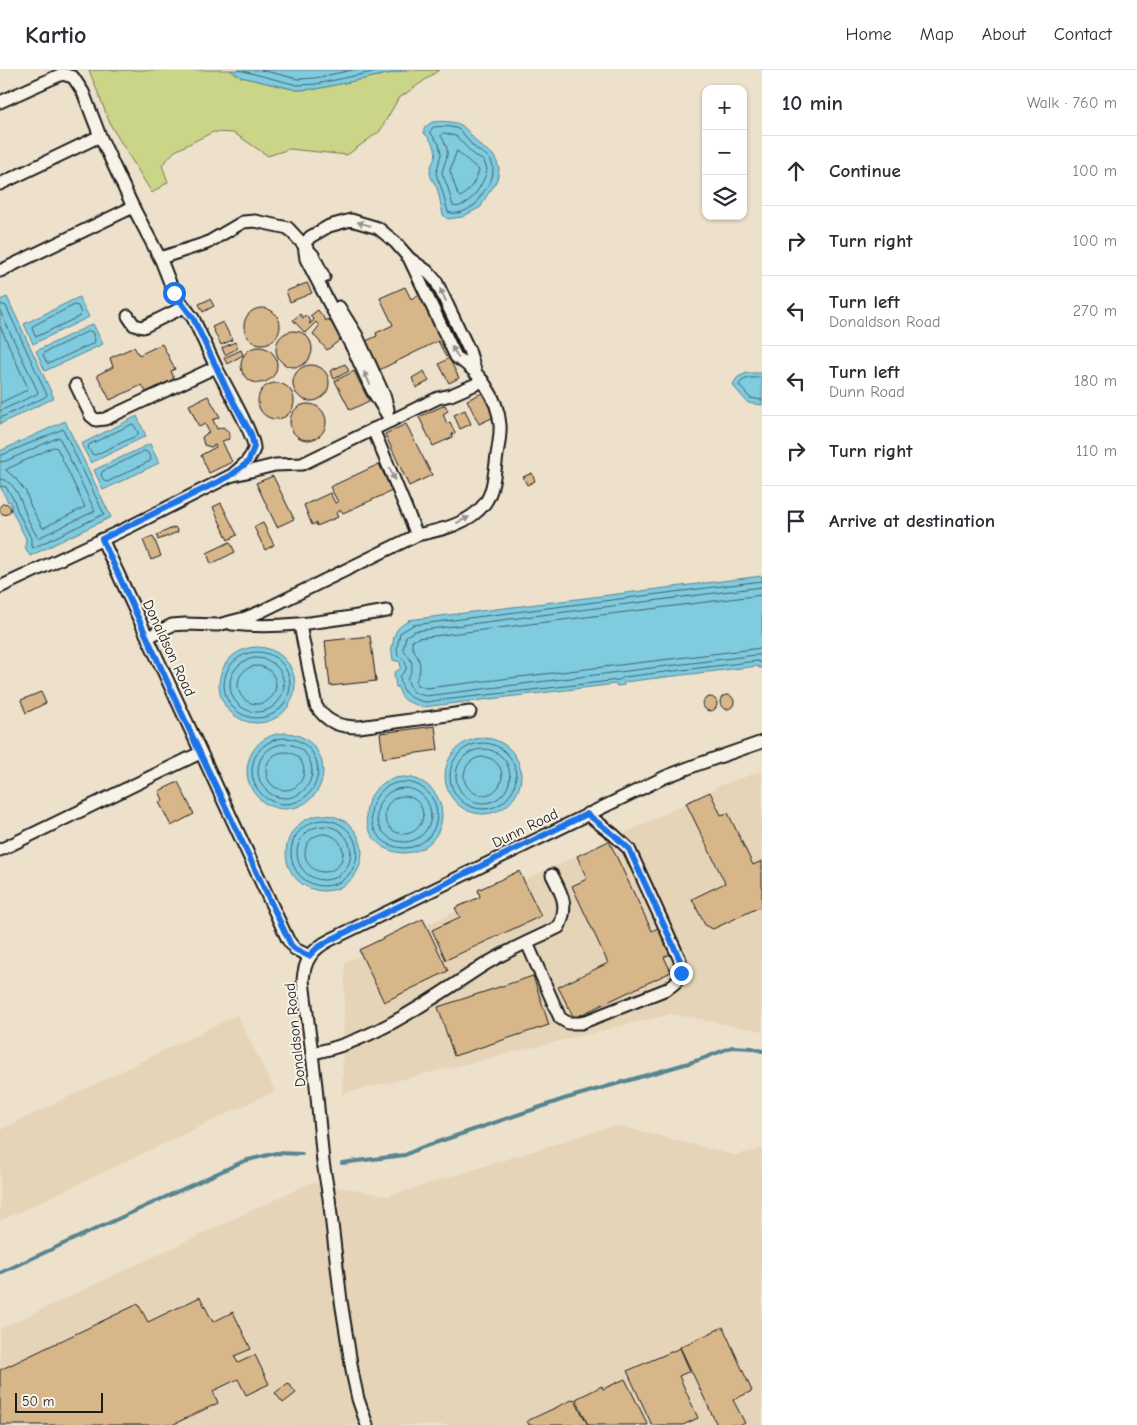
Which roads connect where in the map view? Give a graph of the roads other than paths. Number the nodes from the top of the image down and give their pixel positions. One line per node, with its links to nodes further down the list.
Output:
1 (0, 102): 2 (street)
2 (100, 136): 3 (street); 4 (street)
3 (0, 184)
4 (133, 207): 6 (street); 7 (street)
5 (307, 241): 6 (street); 11 (street, one-way to 5); 13 (street)
6 (160, 258): 8 (street)
7 (0, 271)
8 (184, 307): 9 (street); 10 (street)
9 (128, 316)
10 (216, 368): 12 (street); 15 (street)
11 (483, 381): 13 (street); 16 (street, one-way to 11)
12 (76, 386)
13 (391, 421): 14 (street)
14 (373, 429): 15 (street); 16 (street, one-way to 16)
15 (230, 476): 17 (street)
16 (417, 535): 20 (street)
17 (102, 539): 18 (street); 22 (street, Donaldson Road)
18 (0, 587)
19 (387, 611): 21 (street)
20 (226, 623): 21 (street); 22 (street)
21 (300, 625): 23 (street)
22 (148, 637): 25 (street, Donaldson Road)
23 (470, 712)
24 (762, 742): 26 (street, Dunn Road)
25 (200, 753): 27 (street); 30 (street, Donaldson Road)
26 (587, 814): 29 (street); 30 (street, Dunn Road)
27 (0, 850)
28 (552, 874): 29 (street)
29 (527, 943): 31 (street)
30 (309, 956): 31 (street, Donaldson Road)
31 (312, 1053): 32 (street, Donaldson Road)
32 (368, 1425)

